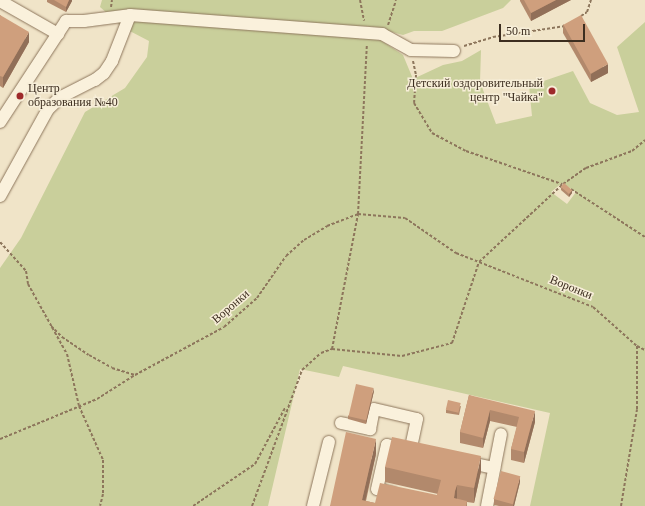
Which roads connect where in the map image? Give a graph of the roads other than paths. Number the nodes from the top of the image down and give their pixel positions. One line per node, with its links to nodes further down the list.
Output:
1 (0, 1): 3 (lane)
2 (130, 15): 3 (lane); 4 (lane); 6 (lane)
3 (58, 34): 5 (lane)
4 (454, 50)
5 (0, 122)
6 (0, 196)
7 (342, 423): 10 (lane)
8 (501, 434): 13 (lane)
9 (329, 442): 15 (lane)
10 (410, 450): 11 (lane); 14 (lane)
11 (433, 455)
12 (456, 460): 13 (lane)
13 (494, 468): 16 (lane)
14 (408, 496)
15 (313, 506)
16 (487, 506)

